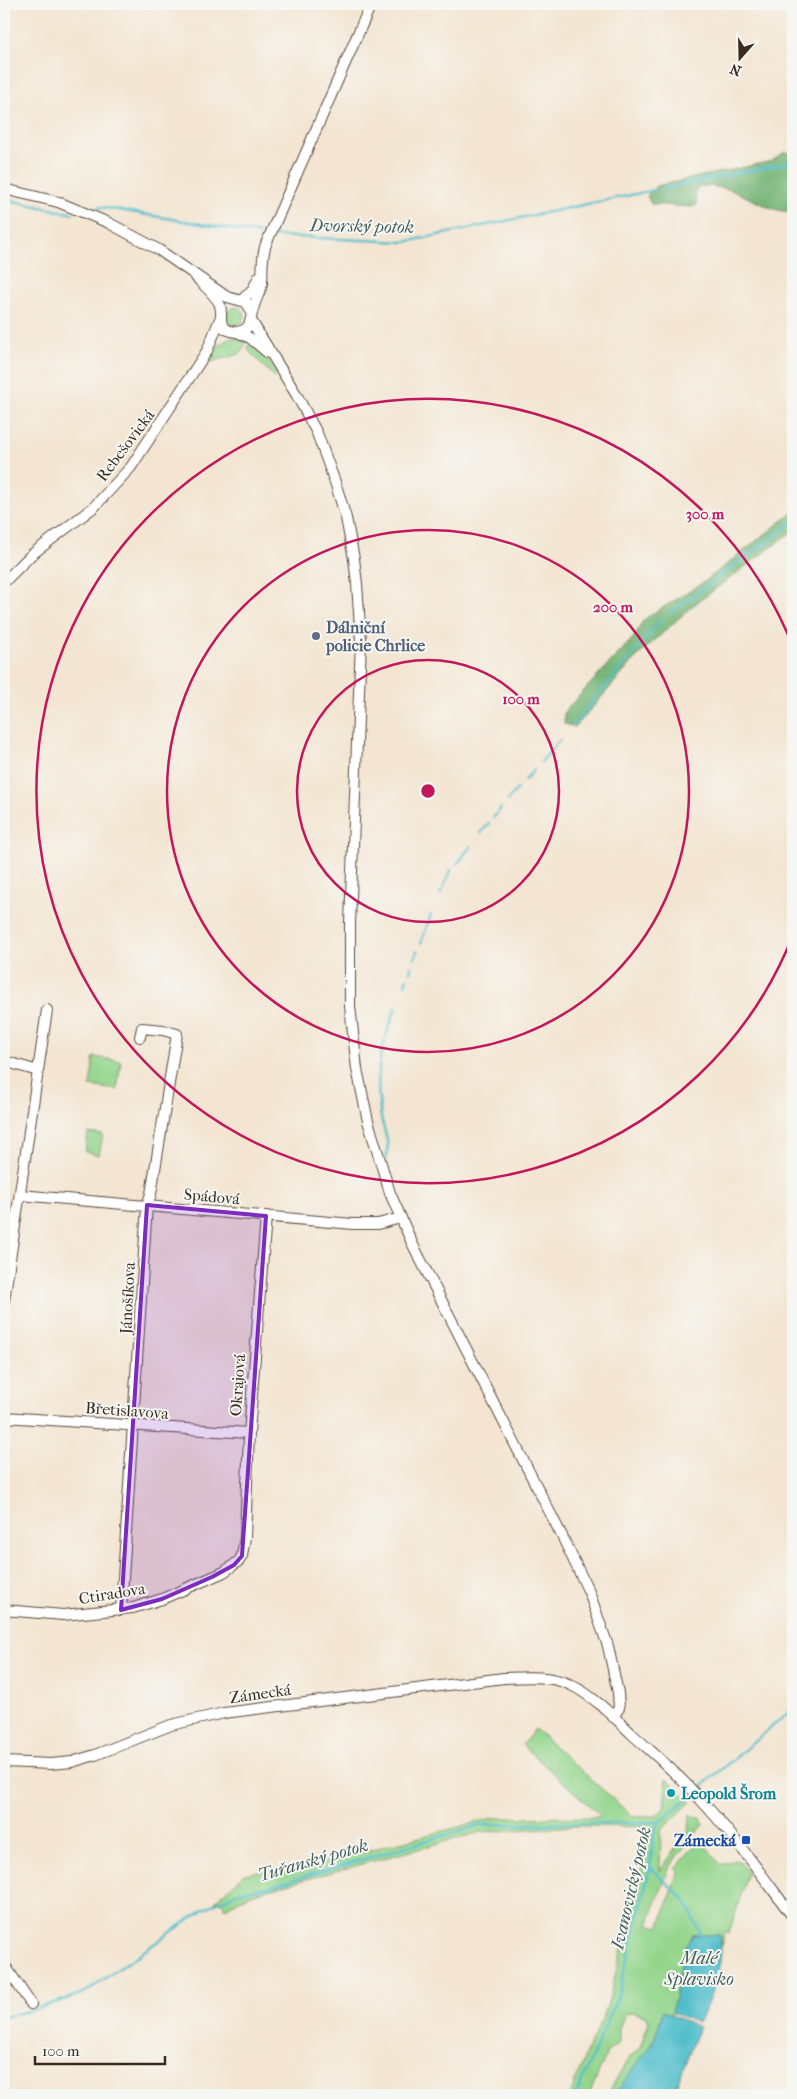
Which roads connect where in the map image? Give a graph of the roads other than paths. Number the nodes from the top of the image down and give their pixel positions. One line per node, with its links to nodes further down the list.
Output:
1 (371, 4): 3 (street)
2 (4, 189): 4 (street)
3 (261, 273): 5 (street); 7 (street)
4 (196, 277): 5 (street); 6 (street)
5 (239, 300): 6 (street); 7 (street)
6 (220, 316): 8 (street); 9 (street, Rebešovická)
7 (252, 317): 8 (street); 10 (street)
8 (235, 332): 9 (street, Rebešovická); 10 (street)
9 (207, 350): 11 (street, Rebešovická)
10 (274, 359): 19 (street)
11 (4, 582)
12 (47, 1010): 15 (street)
13 (140, 1037): 17 (street, Jánošíkova)
14 (4, 1061): 15 (street)
15 (38, 1071): 16 (street)
16 (20, 1194): 17 (street, Spádová); 20 (street)
17 (147, 1205): 18 (street, Spádová); 23 (street, Jánošíkova)
18 (266, 1216): 19 (street, Spádová); 24 (street, Okrajová)
19 (401, 1218): 28 (street)
20 (8, 1246): 21 (street)
21 (4, 1300)
22 (4, 1417): 23 (street, Břetislavova)
23 (134, 1426): 24 (street, Břetislavova); 27 (street, Jánošíkova)
24 (248, 1433): 25 (street, Okrajová)
25 (242, 1556): 27 (street, Ctiradova)
26 (4, 1610): 27 (street, Ctiradova)
27 (121, 1610)
28 (614, 1717): 29 (street, Zámecká); 30 (street, Zámecká)
29 (4, 1762)
30 (793, 1917)
31 (4, 1964): 32 (street)
32 (31, 2004)

